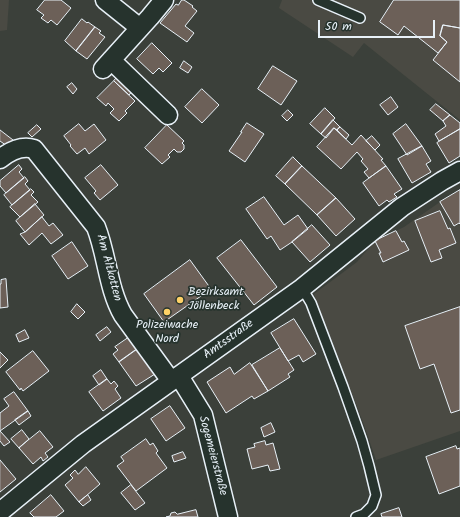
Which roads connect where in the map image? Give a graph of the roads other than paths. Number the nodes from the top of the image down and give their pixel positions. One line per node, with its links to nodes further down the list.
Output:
1 (105, 0): 5 (street)
2 (164, 0): 5 (street)
3 (318, 0): 4 (lane)
4 (360, 18)
5 (140, 28): 6 (street)
6 (168, 115)
7 (0, 159): 10 (street, Am Altkotten)
8 (460, 171): 9 (street, Amtsstraße)
9 (302, 288): 10 (street, Amtsstraße); 13 (lane)
10 (175, 379): 11 (street, Amtsstraße); 12 (street, Sogemeierstraße)
11 (0, 512)
12 (228, 517)
13 (356, 517)

